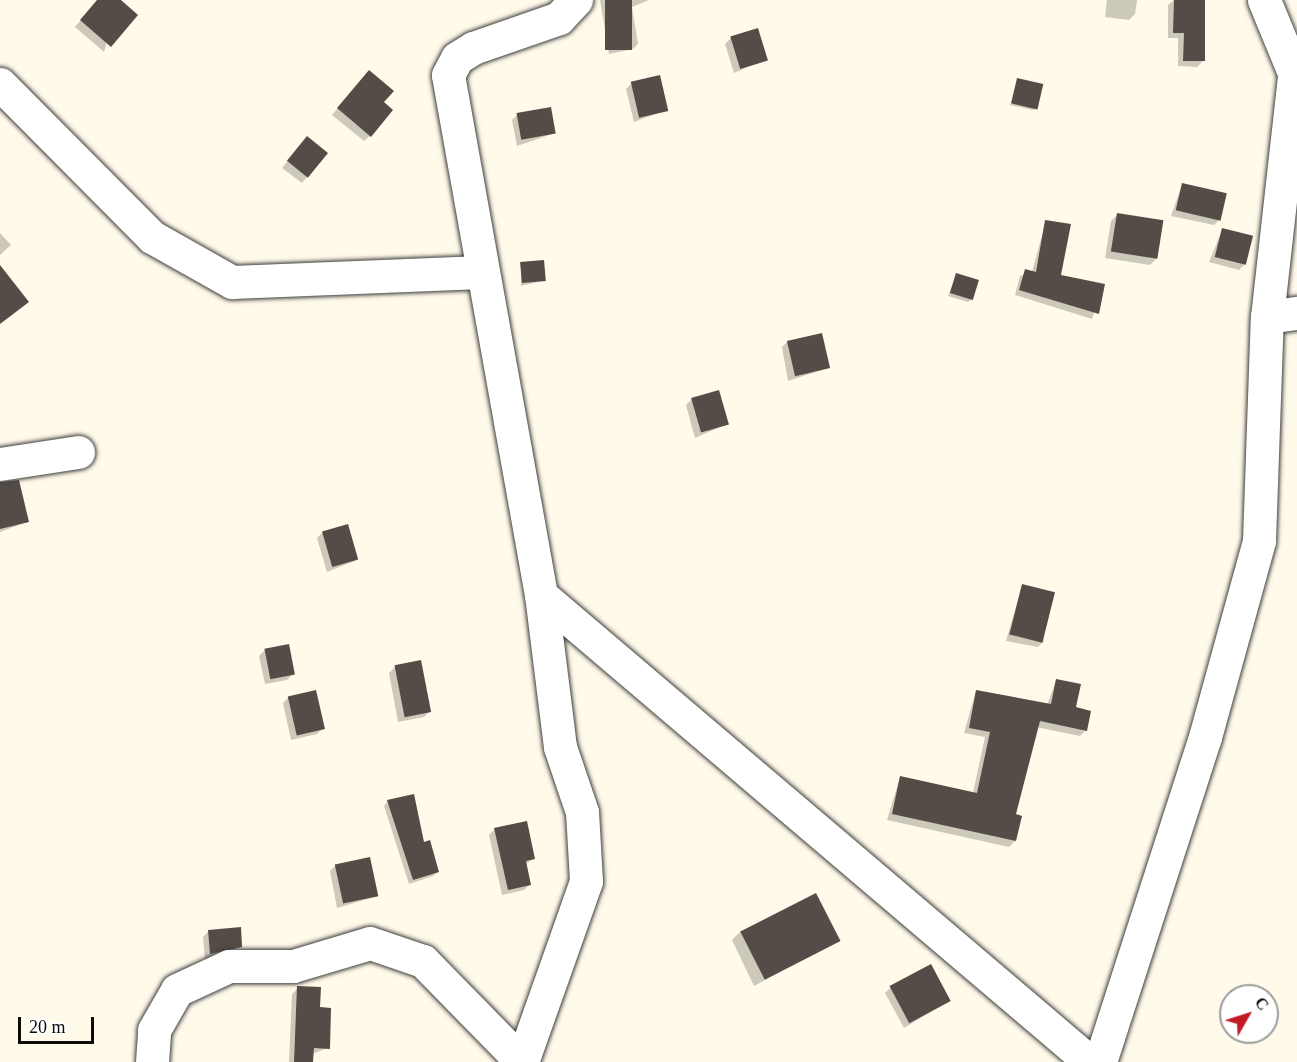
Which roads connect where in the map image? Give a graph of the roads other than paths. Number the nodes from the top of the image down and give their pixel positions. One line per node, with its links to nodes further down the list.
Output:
1 (576, 0): 5 (street)
2 (1264, 0): 3 (street)
3 (1296, 79): 6 (street)
4 (0, 84): 5 (street)
5 (482, 272): 9 (street)
6 (1282, 315): 13 (street)
7 (78, 452): 8 (street)
8 (0, 464)
9 (541, 595): 11 (street); 12 (street)
10 (152, 1062): 11 (street)
11 (522, 1062)
12 (1090, 1062)
13 (1100, 1062)

